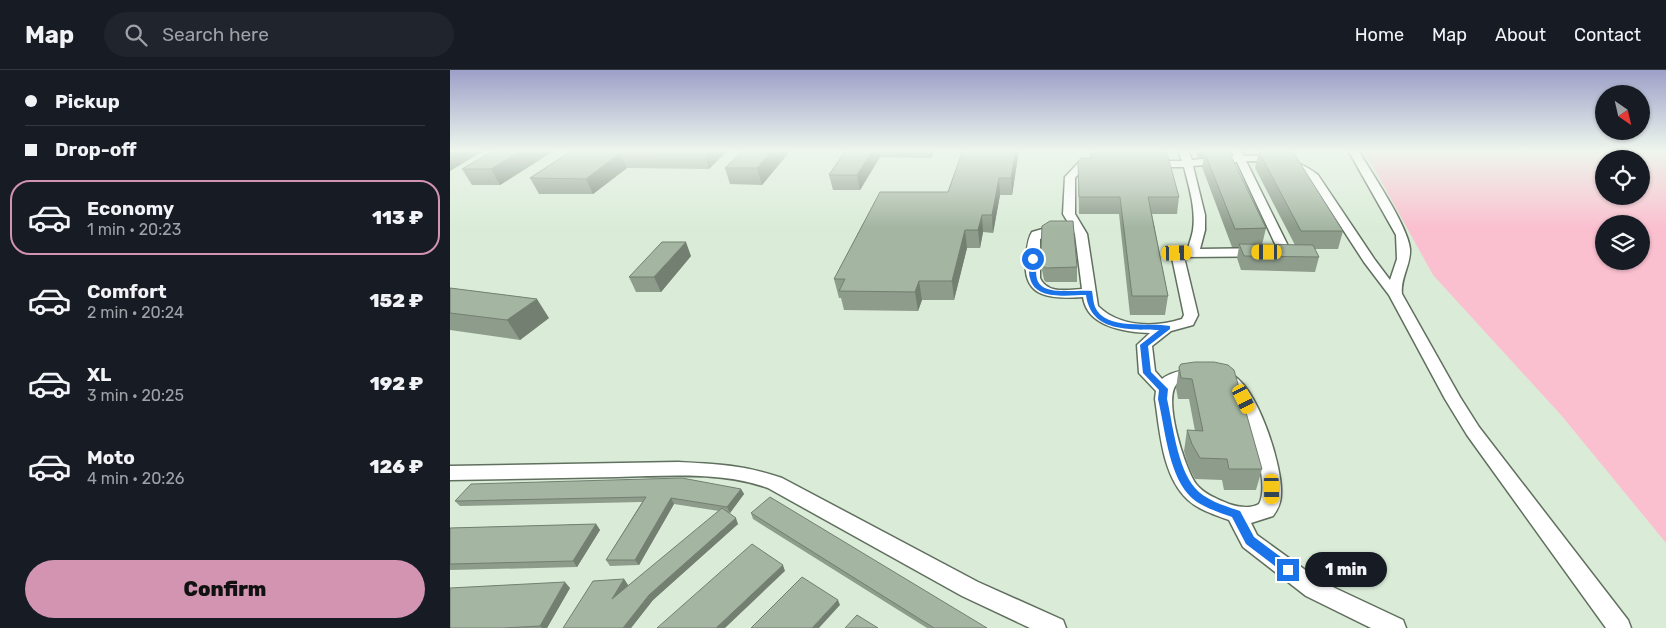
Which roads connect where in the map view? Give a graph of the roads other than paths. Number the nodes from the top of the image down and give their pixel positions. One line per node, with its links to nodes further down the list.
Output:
1 (1071, 176): 6 (street)
2 (1191, 176): 7 (street)
3 (1248, 176): 7 (street)
4 (1313, 176): 9 (street)
5 (1368, 176): 9 (street)
6 (1074, 225): 8 (street); 8 (street)
7 (1194, 252): 10 (street)
8 (1089, 293): 10 (street)
9 (1394, 294): 16 (street)
10 (1167, 328): 11 (street)
11 (1163, 389): 13 (street); 13 (street)
12 (450, 473): 14 (street)
13 (1236, 514): 15 (street)
14 (1055, 628)
15 (1395, 628)
16 (1620, 628)

